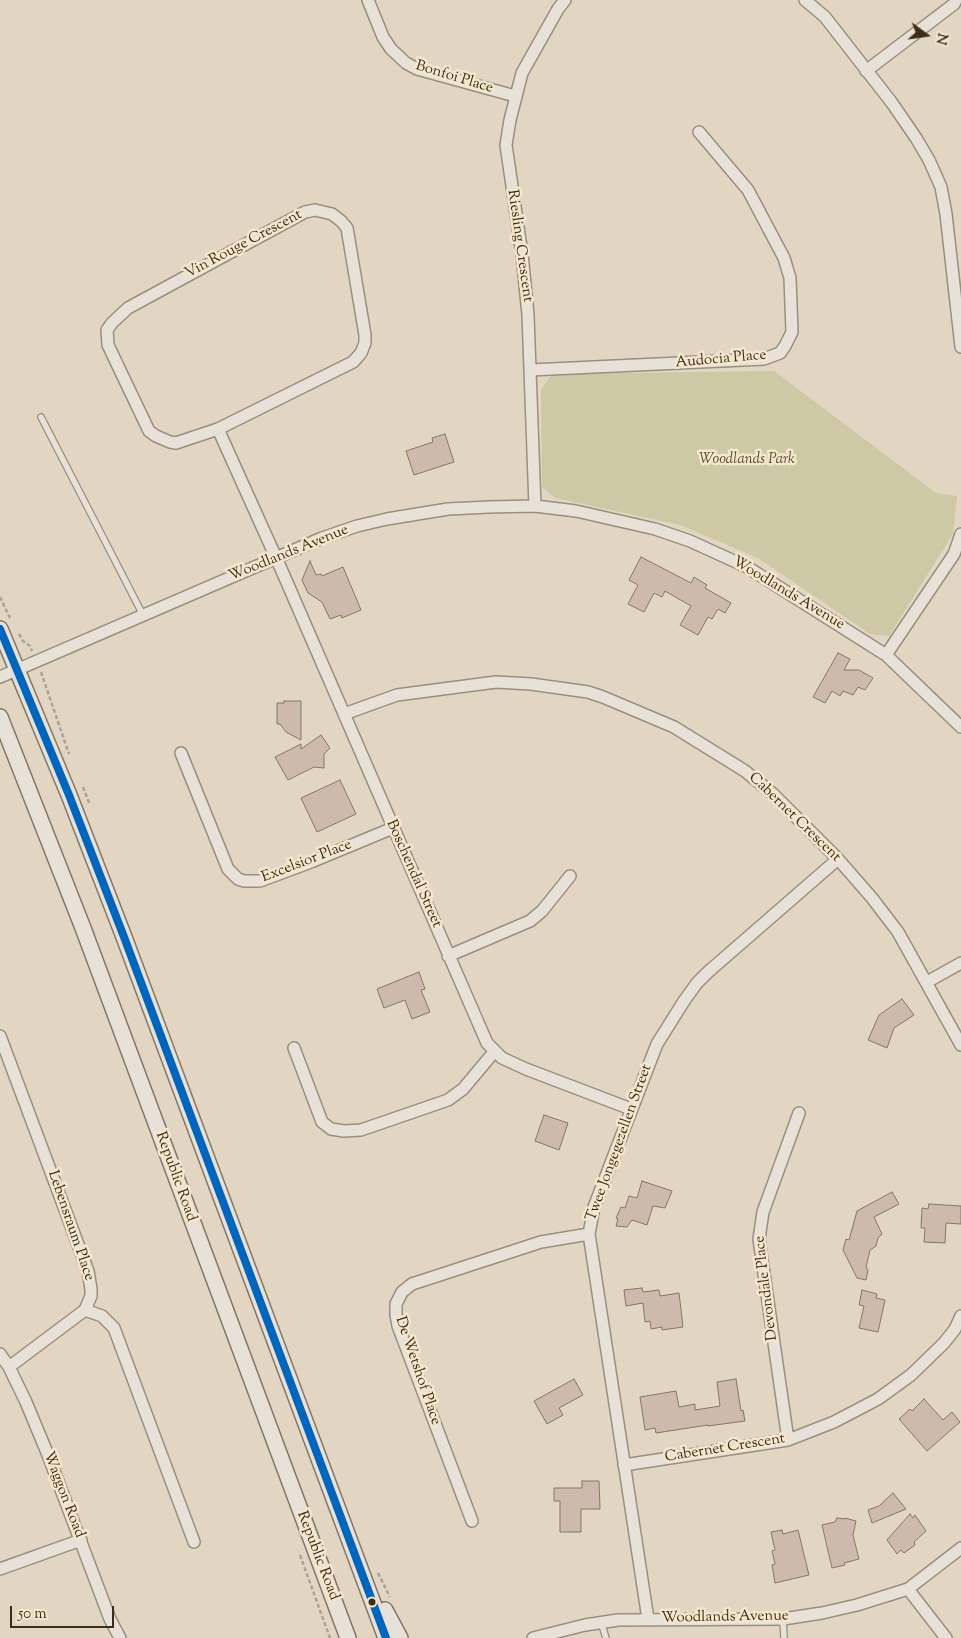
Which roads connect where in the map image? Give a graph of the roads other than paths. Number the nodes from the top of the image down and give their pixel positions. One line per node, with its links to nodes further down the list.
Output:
1 (368, 0): 6 (street, Bonfoi Place)
2 (565, 0): 6 (street, Riesling Crescent)
3 (805, 0): 5 (street)
4 (956, 0): 5 (street)
5 (866, 71): 8 (street)
6 (516, 96): 9 (street, Riesling Crescent)
7 (698, 132): 9 (street, Audocia Place)
8 (961, 347)
9 (530, 370): 12 (street, Riesling Crescent)
10 (41, 416): 16 (lane)
11 (218, 429): 11 (street, Vin Rouge Crescent); 15 (street)
12 (535, 506): 15 (street, Woodlands Avenue); 18 (street, Woodlands Avenue)
13 (961, 534): 14 (street)
14 (958, 555): 18 (street)
15 (276, 558): 16 (street, Woodlands Avenue); 21 (street, Boschendal Street)
16 (142, 615): 19 (street, Woodlands Avenue)
17 (0, 629): 19 (main road)
18 (886, 655): 23 (street, Woodlands Avenue)
19 (18, 669): 20 (street, Woodlands Avenue); 48 (main road)
20 (0, 677)
21 (344, 714): 25 (street, Boschendal Street); 26 (street, Cabernet Crescent)
22 (0, 717): 56 (main road, Republic Road)
23 (961, 727)
24 (181, 753): 25 (street, Excelsior Place)
25 (393, 828): 28 (street, Boschendal Street)
26 (838, 860): 30 (street, Cabernet Crescent); 35 (street, Twee Jongegezellen Street)
27 (570, 876): 28 (street)
28 (448, 956): 34 (street, Boschendal Street)
29 (961, 963): 30 (street)
30 (927, 982): 32 (street, Cabernet Crescent)
31 (0, 1036): 38 (street, Lebensraum Place)
32 (961, 1045)
33 (294, 1048): 34 (street)
34 (494, 1052): 35 (street)
35 (631, 1109): 37 (street, Twee Jongegezellen Street)
36 (799, 1113): 42 (street, Devondale Place)
37 (589, 1234): 43 (street, Twee Jongegezellen Street); 44 (street, De Wetshof Place)
38 (85, 1310): 41 (street); 46 (street)
39 (961, 1316): 42 (street, Cabernet Crescent)
40 (0, 1354): 41 (street, Waggon Road)
41 (9, 1367): 45 (street, Waggon Road)
42 (788, 1440): 43 (street, Cabernet Crescent)
43 (624, 1465): 52 (street, Twee Jongegezellen Street)
44 (472, 1521)
45 (81, 1540): 49 (street); 55 (street, Waggon Road)
46 (194, 1542)
47 (961, 1548): 50 (street, Woodlands Avenue)
48 (359, 1563): 57 (main road); 58 (main road)
49 (0, 1569)
50 (908, 1589): 51 (street, Woodlands Avenue); 61 (street)
51 (783, 1619): 52 (street, Woodlands Avenue); 60 (lane)
52 (648, 1620): 53 (street, Woodlands Avenue)
53 (601, 1622): 54 (street, Woodlands Avenue); 59 (lane)
54 (539, 1637)
55 (120, 1638)
56 (348, 1638)
57 (386, 1638)
58 (400, 1638)
59 (606, 1638)
60 (784, 1638)
61 (946, 1638)

